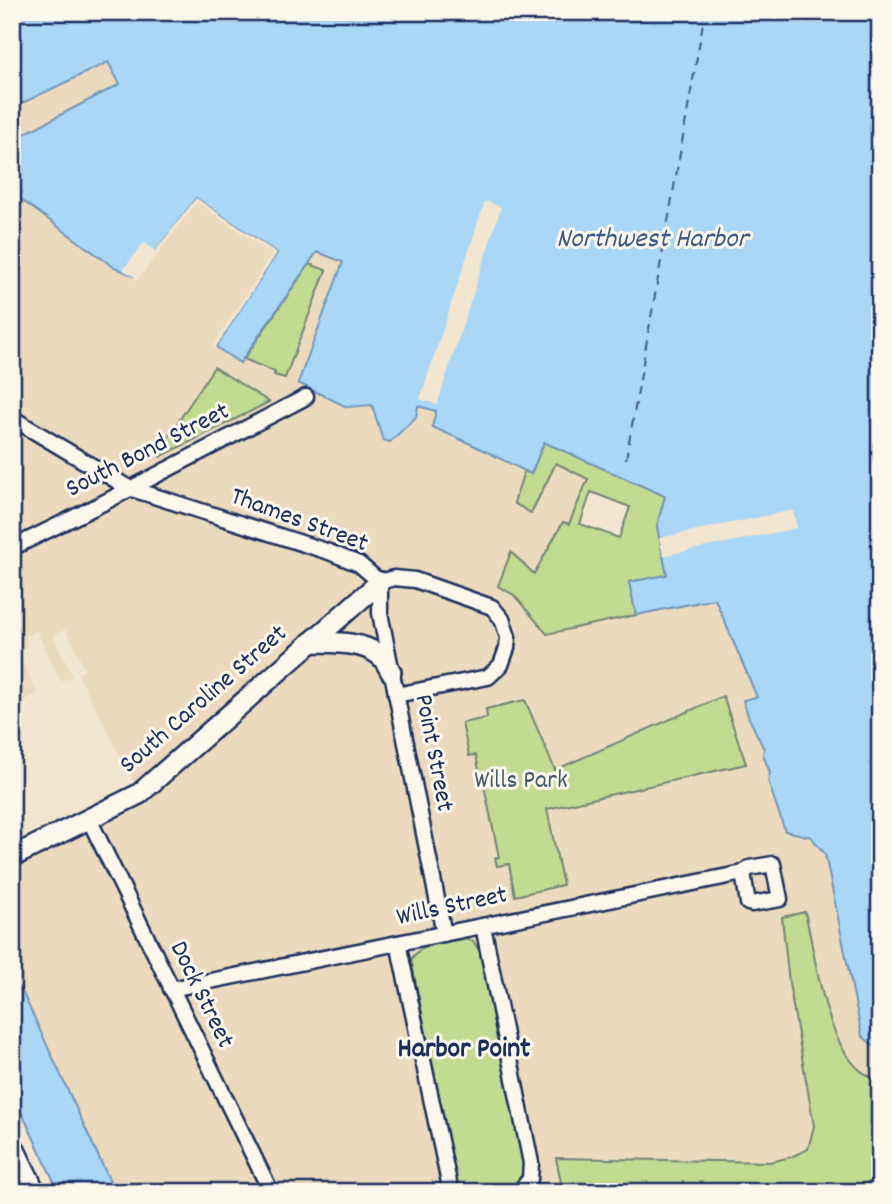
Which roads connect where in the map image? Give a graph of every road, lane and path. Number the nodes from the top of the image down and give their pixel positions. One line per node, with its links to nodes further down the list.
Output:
1 (306, 397): 3 (street, South Bond Street)
2 (12, 418): 3 (street, Thames Street)
3 (129, 488): 4 (street, South Bond Street); 5 (street, Thames Street)
4 (12, 548)
5 (380, 582): 6 (street, South Caroline Street); 7 (street, Point Street); 8 (street, Thames Street)
6 (311, 642): 7 (street); 9 (street, South Caroline Street)
7 (391, 672): 8 (street, Point Street)
8 (396, 695): 13 (street, Point Street)
9 (89, 819): 10 (street, South Caroline Street); 15 (street, Dock Street)
10 (12, 857)
11 (743, 873): 12 (street, Wills Street)
12 (483, 926): 13 (street, Wills Street); 19 (street)
13 (444, 934): 14 (street, Wills Street)
14 (398, 943): 15 (street, Wills Street); 22 (street)
15 (172, 989): 21 (street, Dock Street)
16 (12, 1138): 17 (street)
17 (31, 1177): 18 (street); 20 (street)
18 (12, 1187)
19 (523, 1188)
20 (38, 1192)
21 (271, 1192)
22 (451, 1192)

